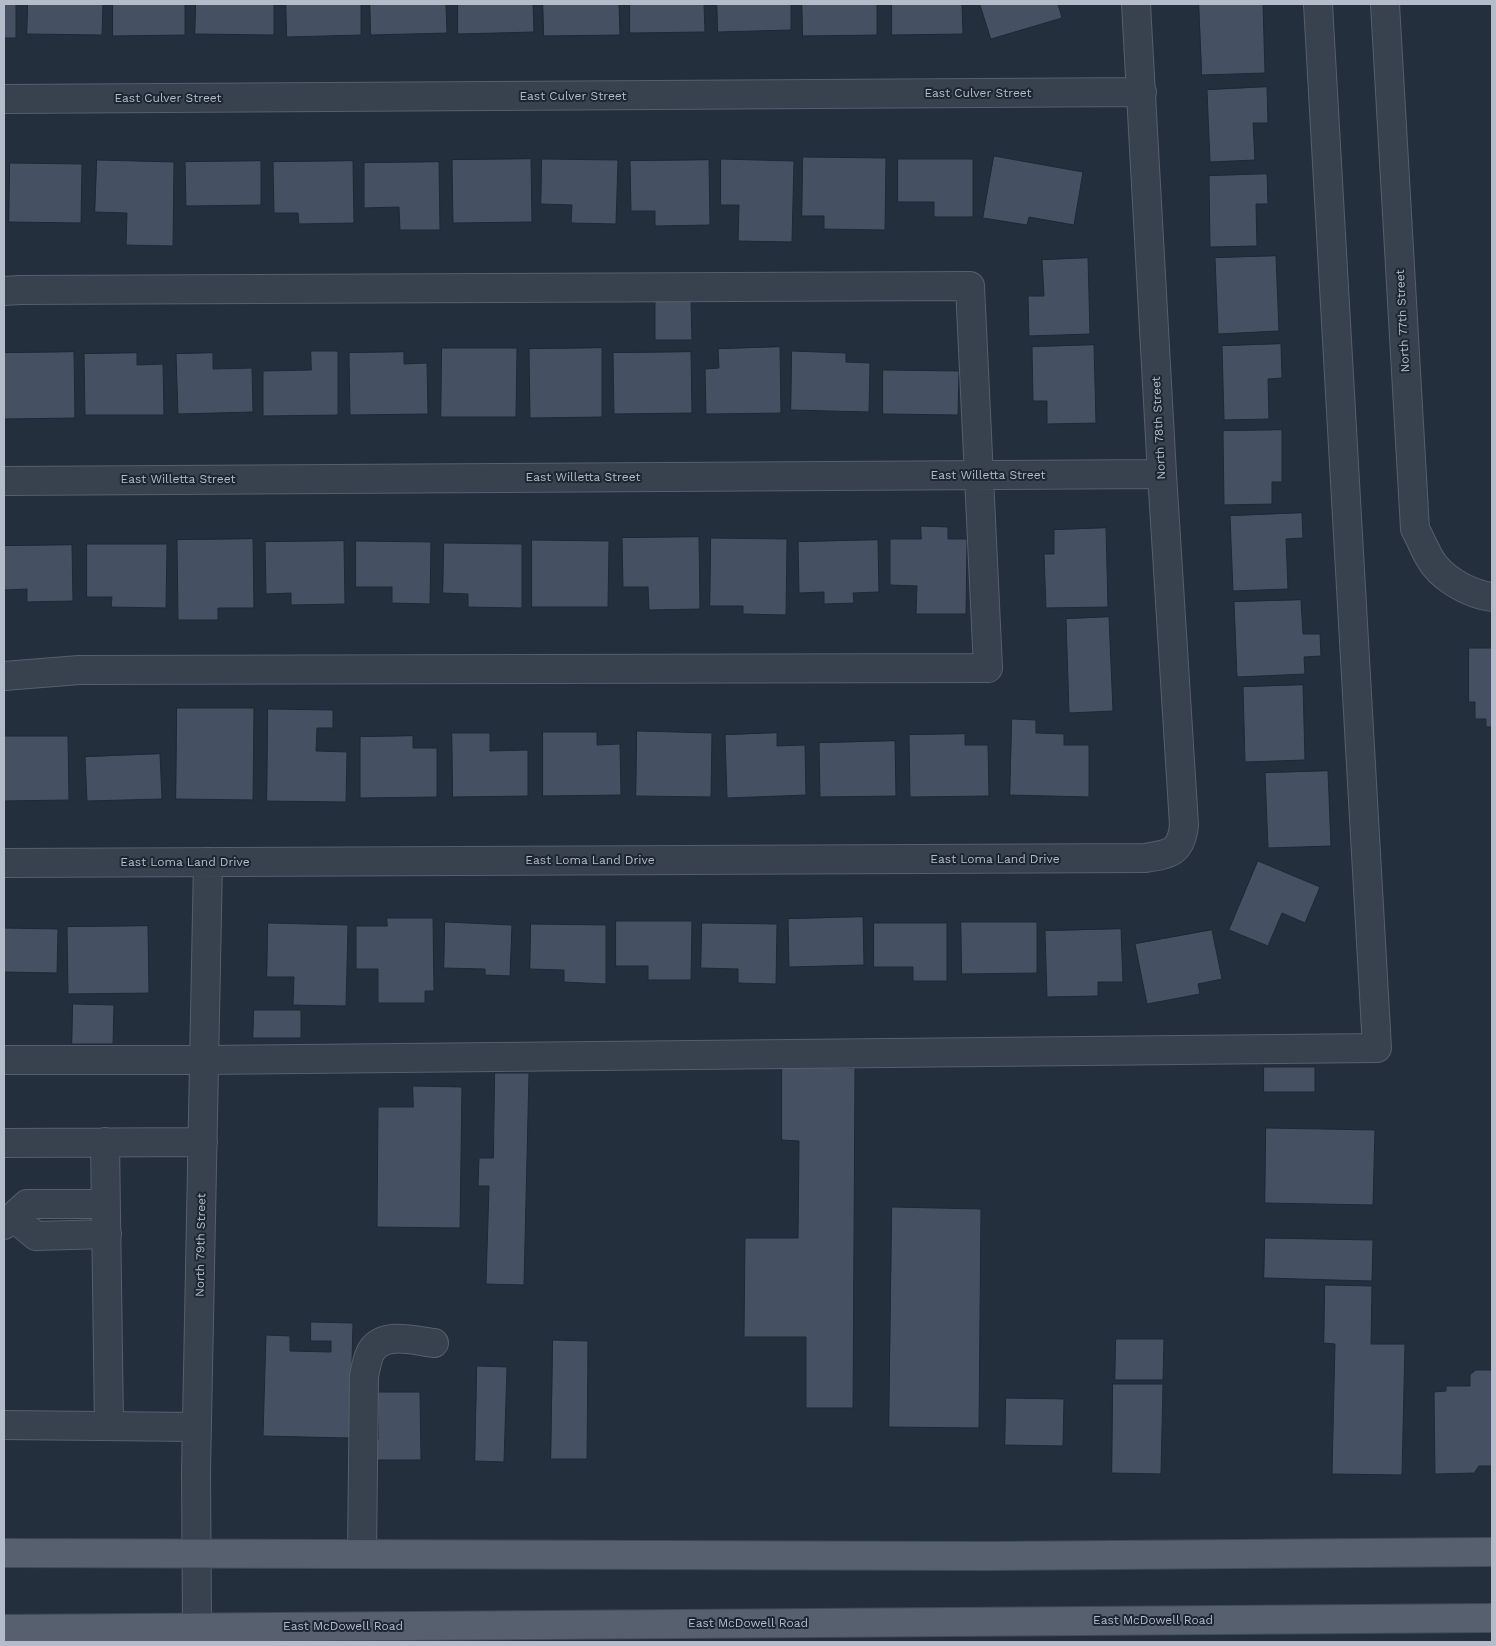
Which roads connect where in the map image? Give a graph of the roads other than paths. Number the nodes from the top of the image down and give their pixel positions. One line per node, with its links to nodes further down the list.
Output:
1 (1136, 4): 4 (street, North 78th Street)
2 (1318, 4): 16 (street)
3 (1385, 4): 10 (street, North 77th Street)
4 (1142, 92): 5 (street, East Culver Street); 7 (street, North 78th Street)
5 (4, 99)
6 (4, 291): 8 (street)
7 (1162, 474): 8 (street, East Willetta Street); 12 (street, North 78th Street)
8 (979, 475): 9 (street, East Willetta Street); 11 (street)
9 (4, 481)
10 (1492, 597)
11 (4, 676)
12 (1175, 850): 13 (street, East Loma Land Drive)
13 (208, 862): 14 (street, East Loma Land Drive); 16 (street, North 79th Street)
14 (4, 863)
15 (4, 1060): 16 (street)
16 (204, 1060): 18 (street, North 79th Street)
17 (105, 1142): 18 (street); 19 (street); 20 (street)
18 (202, 1142): 26 (street, North 79th Street)
19 (4, 1143)
20 (106, 1204): 21 (street); 22 (street)
21 (8, 1221): 22 (street)
22 (107, 1234): 25 (street)
23 (434, 1343): 30 (street)
24 (4, 1425): 25 (street)
25 (109, 1426): 26 (street)
26 (197, 1427): 29 (street, North 79th Street)
27 (1492, 1552): 30 (main road)
28 (4, 1553): 29 (main road)
29 (195, 1553): 30 (main road); 32 (street, North 79th Street)
30 (362, 1554)
31 (1492, 1618): 32 (main road, East McDowell Road)
32 (197, 1627): 33 (main road, East McDowell Road)
33 (4, 1630)

